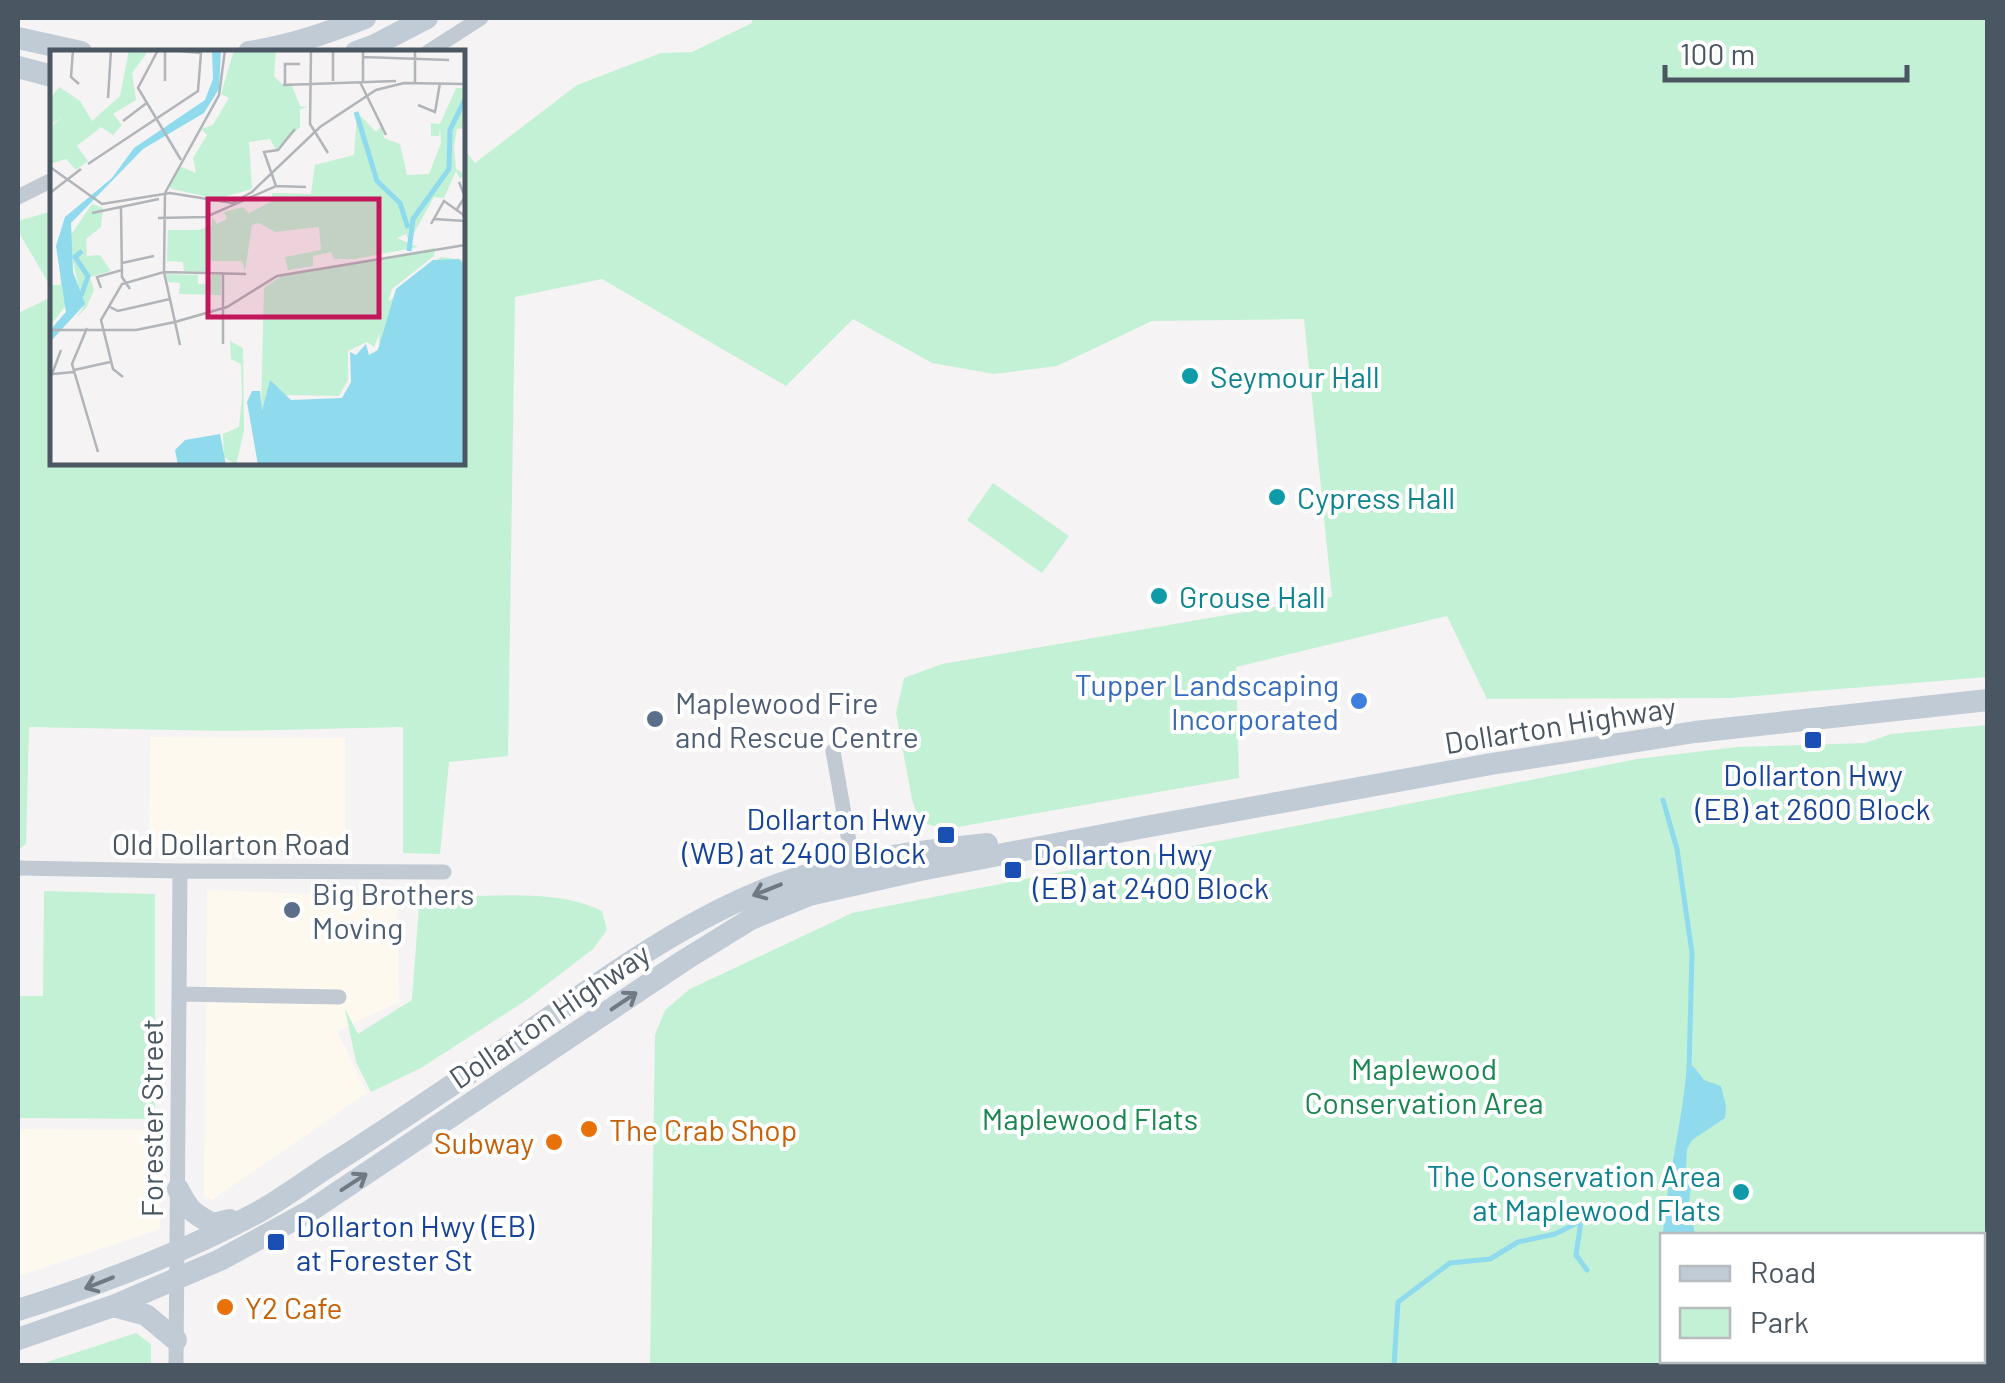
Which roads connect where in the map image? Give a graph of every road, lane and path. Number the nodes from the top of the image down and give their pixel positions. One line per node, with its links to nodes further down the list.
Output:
1 (366, 18): 6 (street)
2 (427, 18): 7 (street)
3 (481, 18): 8 (street)
4 (18, 38): 5 (street)
5 (72, 50)
6 (262, 50)
7 (360, 50)
8 (431, 50)
9 (18, 67): 10 (street)
10 (50, 75)
11 (50, 181): 12 (street)
12 (18, 198)
13 (1988, 700): 18 (street, Dollarton Highway)
14 (833, 751): 18 (street)
15 (18, 868): 16 (street, Old Dollarton Road)
16 (180, 872): 17 (street, Old Dollarton Road); 19 (street, Forester Street)
17 (444, 872)
18 (855, 874): 22 (street, Dollarton Highway, one-way to 22); 24 (street, Dollarton Highway, one-way to 18)
19 (179, 994): 20 (street); 21 (street, Forester Street)
20 (340, 997)
21 (178, 1189): 22 (street); 23 (street, Forester Street)
22 (248, 1216): 23 (street, Dollarton Highway)
23 (177, 1250): 24 (street, Forester Street); 26 (street, Dollarton Highway, one-way to 26)
24 (176, 1278): 25 (street, Dollarton Highway); 28 (street, Forester Street)
25 (112, 1306): 27 (street, Dollarton Highway); 28 (street)
26 (18, 1310)
27 (18, 1338)
28 (176, 1340): 29 (street, Forester Street)
29 (176, 1366)

